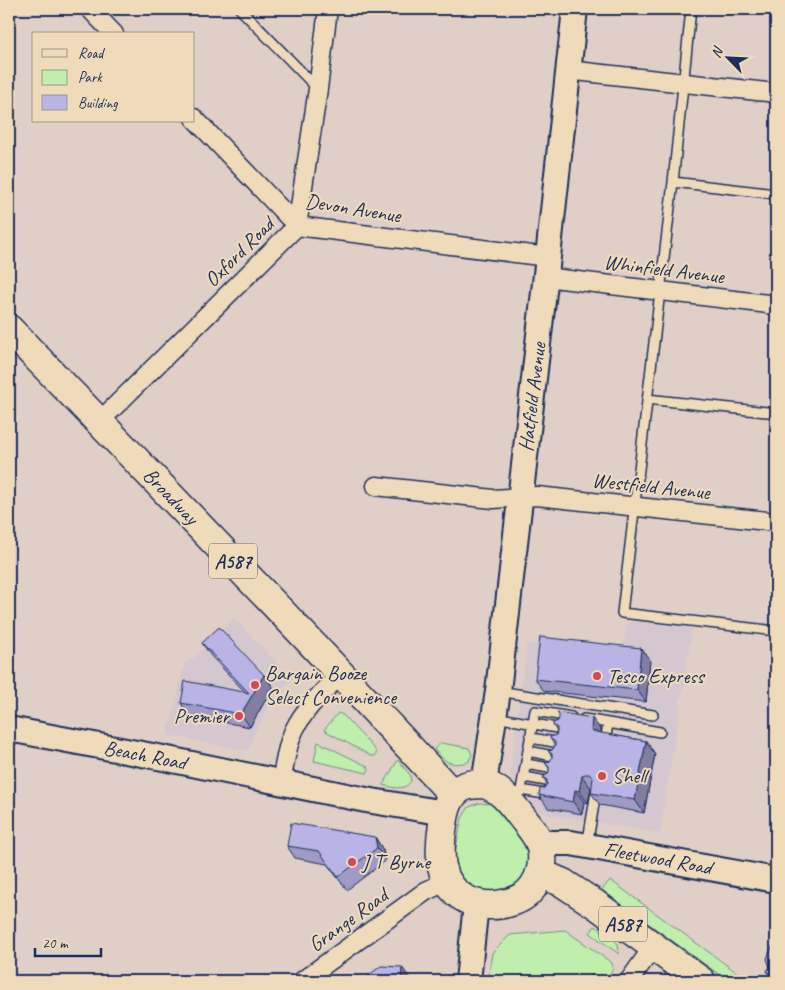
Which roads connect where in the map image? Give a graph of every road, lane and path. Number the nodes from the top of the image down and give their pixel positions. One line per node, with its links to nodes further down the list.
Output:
1 (90, 9): 6 (street)
2 (240, 9): 9 (lane)
3 (328, 9): 9 (street, Oxford Road)
4 (574, 9): 7 (street, Hatfield Avenue)
5 (692, 9): 8 (lane)
6 (112, 32)
7 (567, 70): 8 (street); 15 (street, Hatfield Avenue)
8 (684, 83): 10 (street); 12 (lane)
9 (318, 89): 14 (street, Oxford Road)
10 (776, 93)
11 (195, 119): 14 (street, Devon Avenue)
12 (673, 182): 13 (lane); 16 (lane)
13 (776, 194)
14 (297, 226): 15 (street, Devon Avenue); 21 (street, Oxford Road)
15 (547, 267): 16 (street, Whinfield Avenue); 23 (street, Hatfield Avenue)
16 (660, 292): 17 (street, Whinfield Avenue); 19 (lane)
17 (776, 305)
18 (9, 329): 21 (main road, Broadway / A587)
19 (647, 398): 20 (lane); 24 (lane)
20 (776, 413)
21 (100, 422): 27 (main road, Broadway / A587)
22 (376, 486): 23 (street, Westfield Avenue)
23 (520, 497): 24 (street, Westfield Avenue); 28 (street, Hatfield Avenue)
24 (634, 506): 25 (street, Westfield Avenue); 26 (lane)
25 (776, 522)
26 (776, 631)
27 (341, 674): 45 (street); 51 (main road, Broadway / A587)
28 (498, 691): 29 (lane); 30 (street, Hatfield Avenue)
29 (653, 715)
30 (494, 717): 32 (lane); 46 (street, Hatfield Avenue)
31 (608, 724): 32 (lane); 35 (lane); 37 (lane)
32 (534, 725): 34 (lane); 36 (lane)
33 (9, 729): 45 (street, Beach Road)
34 (562, 729)
35 (660, 732)
36 (531, 738): 38 (lane); 39 (lane)
37 (604, 739)
38 (560, 743)
39 (528, 751): 40 (lane); 41 (lane)
40 (558, 756)
41 (526, 764): 42 (lane); 43 (lane)
42 (555, 770)
43 (524, 777): 44 (lane); 48 (lane)
44 (552, 782)
45 (281, 783): 51 (street, Beach Road)
46 (484, 784): 48 (main road); 51 (main road)
47 (596, 792): 52 (lane)
48 (515, 795): 49 (lane); 53 (main road)
49 (550, 795)
50 (583, 801): 52 (lane)
51 (449, 804): 57 (main road)
52 (594, 804): 54 (lane)
53 (539, 843): 54 (street, Fleetwood Road); 55 (main road)
54 (587, 846): 56 (street, Fleetwood Road)
55 (540, 873): 58 (main road); 59 (main road, A587)
56 (776, 877)
57 (448, 881): 58 (main road); 60 (street, Grange Road)
58 (476, 904): 61 (street)
59 (653, 947): 62 (street); 63 (main road, A587)
60 (302, 981)
61 (468, 981)
62 (629, 981)
63 (701, 981)

